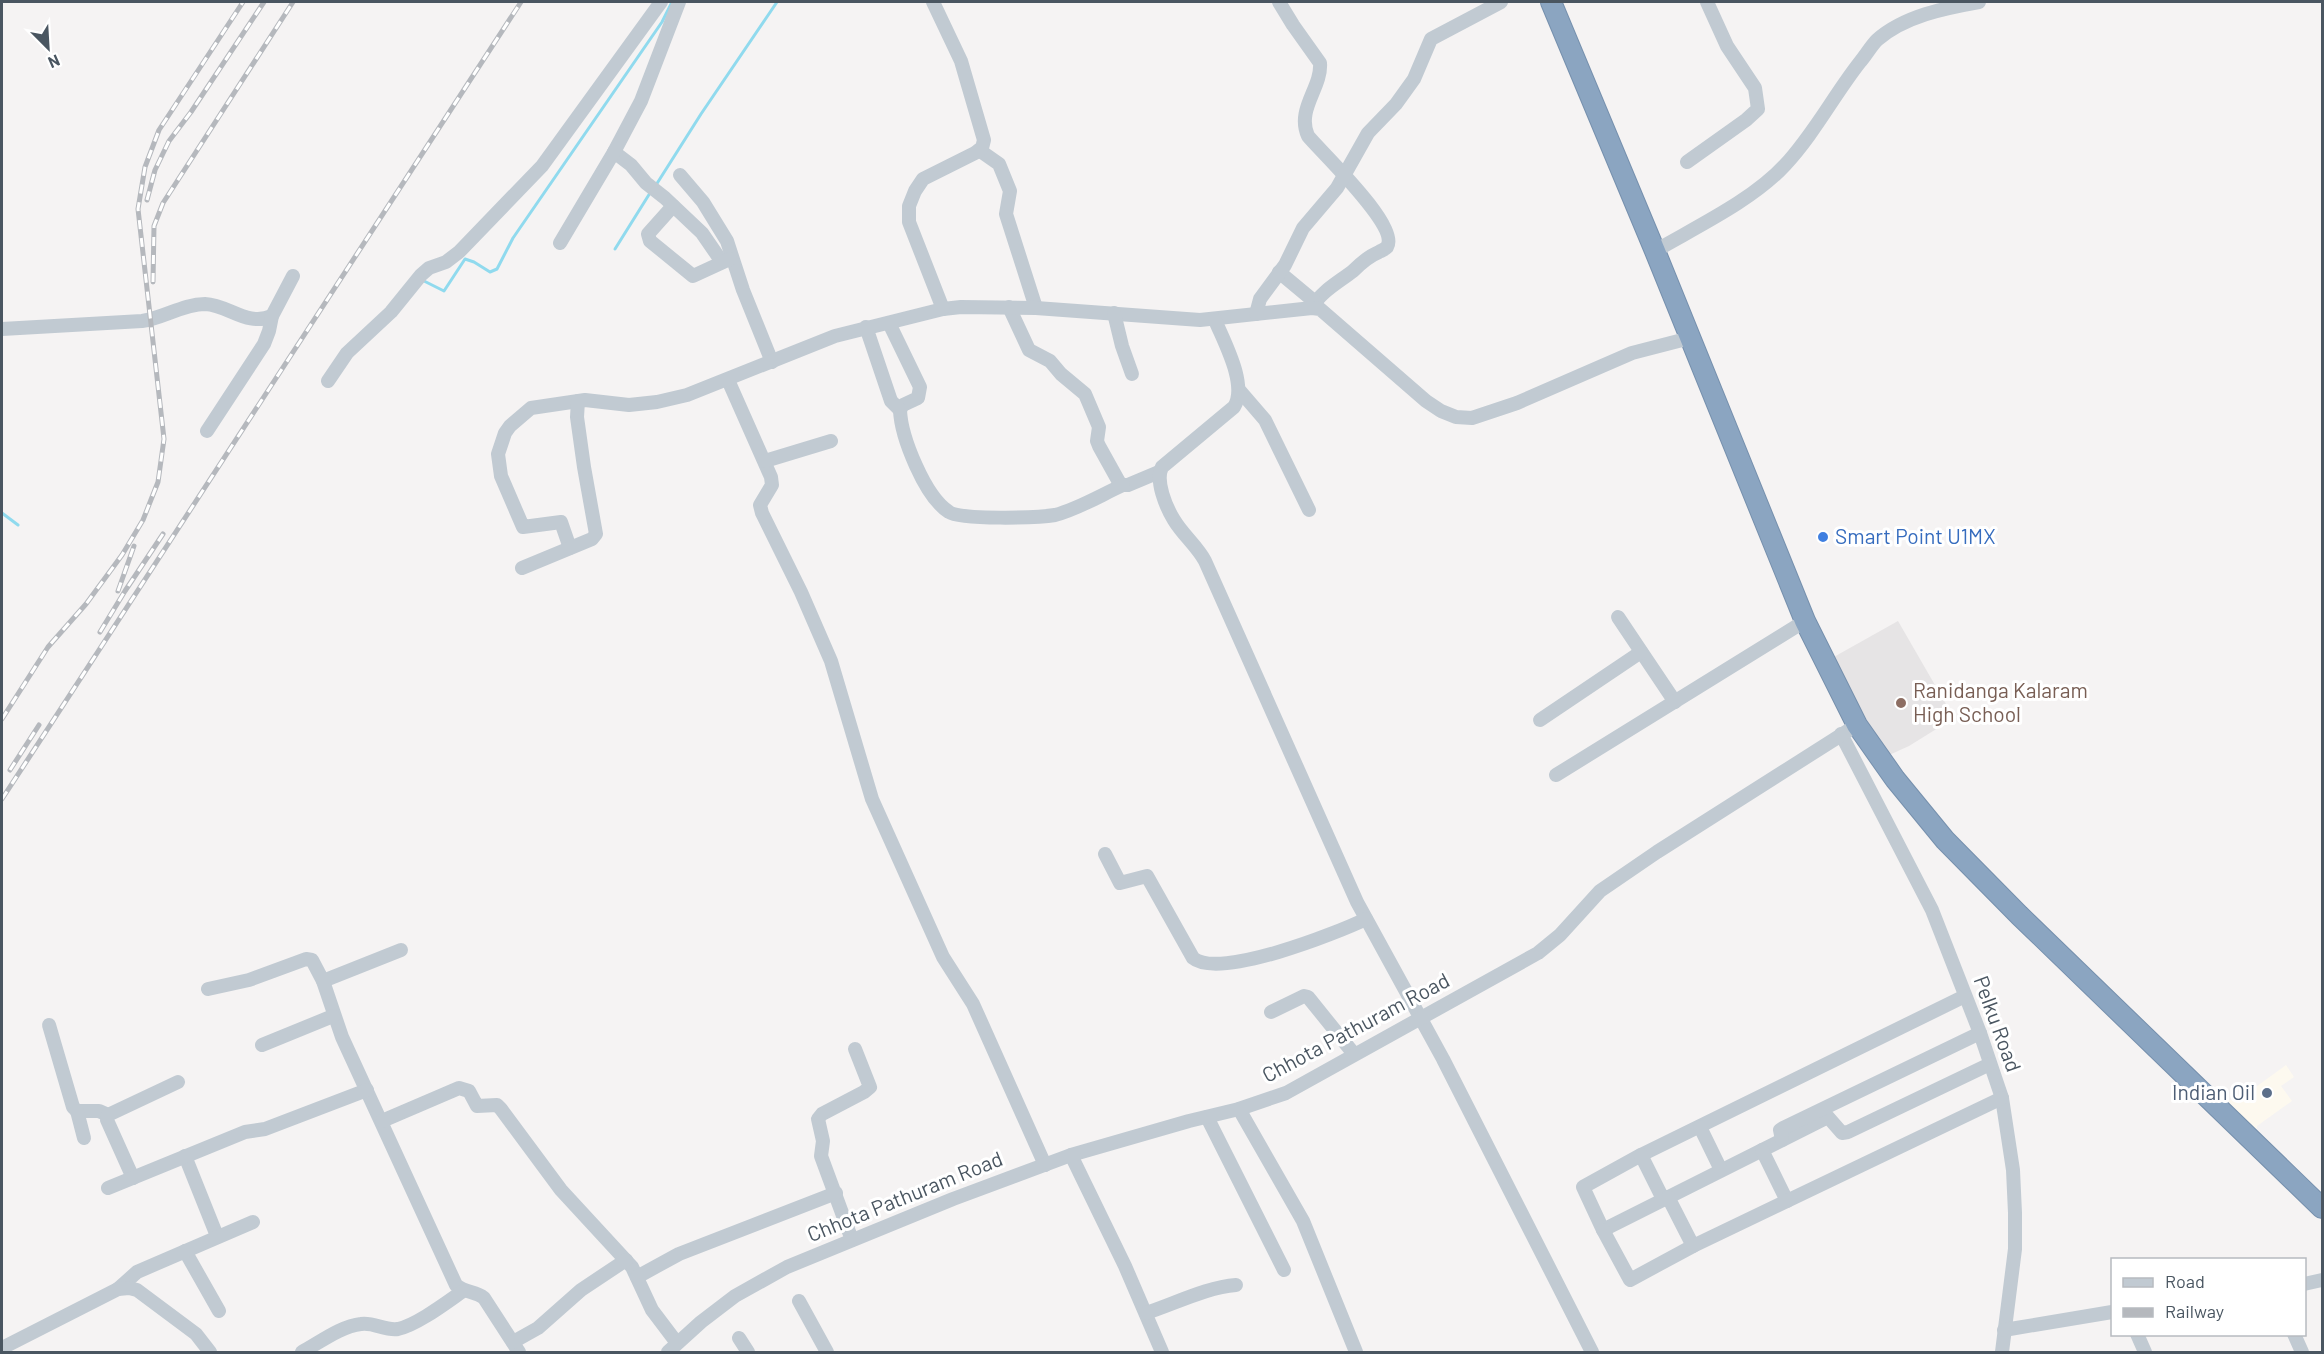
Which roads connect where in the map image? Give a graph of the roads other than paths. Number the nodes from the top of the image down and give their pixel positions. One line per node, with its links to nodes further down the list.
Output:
1 (661, 2): 35 (street)
2 (679, 2): 10 (street)
3 (933, 2): 9 (street)
4 (1279, 2): 12 (street)
5 (1501, 2): 12 (street)
6 (1551, 2): 16 (highway)
7 (1707, 2): 11 (street)
8 (1979, 2): 16 (street)
9 (980, 150): 22 (street); 23 (street)
10 (614, 152): 14 (street); 15 (street)
11 (1687, 162)
12 (1345, 174): 18 (street); 20 (street)
13 (680, 175): 17 (street)
14 (673, 206): 17 (street); 17 (street)
15 (560, 243)
16 (1655, 251): 31 (highway)
17 (727, 260): 32 (street)
18 (1279, 272): 20 (street); 25 (street)
19 (293, 276): 26 (street)
20 (1313, 305): 25 (street); 31 (street)
21 (1009, 306): 22 (street); 23 (street); 43 (street)
22 (1036, 308): 24 (street)
23 (943, 309): 28 (street)
24 (1114, 313): 27 (street); 33 (street)
25 (1256, 314): 27 (street)
26 (272, 316): 30 (street); 39 (street)
27 (1215, 320): 36 (street)
28 (889, 323): 29 (street); 38 (street)
29 (866, 327): 32 (street); 38 (street)
30 (2, 329)
31 (1690, 338): 48 (highway)
32 (772, 363): 34 (street)
33 (1132, 374)
34 (728, 380): 37 (street); 41 (street)
35 (328, 381)
36 (1240, 391): 42 (street); 44 (street)
37 (578, 400): 45 (street); 45 (street)
38 (900, 410): 43 (street)
39 (207, 431)
40 (831, 441): 41 (street)
41 (765, 461): 84 (street)
42 (1160, 472): 43 (street); 55 (street)
43 (1123, 485)
44 (1309, 510)
45 (570, 548): 46 (street)
46 (522, 568)
47 (1618, 616): 49 (street)
48 (1805, 621): 50 (street); 52 (highway)
49 (1641, 652): 50 (street); 51 (street)
50 (1675, 702): 53 (street)
51 (1540, 720)
52 (1849, 730): 59 (street, Pelku Road); 62 (street, Chhota Pathuram Road); 91 (highway)
53 (1556, 775)
54 (1105, 854): 55 (street)
55 (1366, 919): 62 (street)
56 (401, 950): 57 (street)
57 (323, 981): 58 (street); 61 (street)
58 (208, 989)
59 (1965, 996): 64 (street, Pelku Road); 77 (street)
60 (1271, 1012): 67 (street)
61 (333, 1016): 65 (street); 70 (street)
62 (1420, 1017): 67 (street, Chhota Pathuram Road); 123 (street)
63 (49, 1025): 73 (street)
64 (1980, 1033): 68 (street, Pelku Road); 79 (street)
65 (262, 1045)
66 (855, 1049): 88 (street)
67 (1354, 1054): 72 (street, Chhota Pathuram Road)
68 (1990, 1064): 71 (street, Pelku Road); 79 (street)
69 (178, 1082): 74 (street)
70 (368, 1089): 76 (street); 83 (street)
71 (2002, 1098): 90 (street); 110 (street, Pelku Road)
72 (1239, 1109): 75 (street, Chhota Pathuram Road); 122 (street)
73 (77, 1112): 74 (street); 78 (street)
74 (108, 1115): 86 (street)
75 (1207, 1117): 81 (street, Chhota Pathuram Road); 99 (street)
76 (382, 1121): 98 (street); 105 (street)
77 (1700, 1127): 82 (street); 85 (street)
78 (84, 1138)
79 (1782, 1140): 80 (street)
80 (1762, 1150): 85 (street); 90 (street)
81 (1071, 1155): 84 (street, Chhota Pathuram Road); 109 (street)
82 (1641, 1155): 89 (street); 93 (street)
83 (185, 1156): 86 (street); 94 (street)
84 (1044, 1165): 95 (street, Chhota Pathuram Road)
85 (1721, 1170): 89 (street)
86 (134, 1178): 87 (street)
87 (108, 1188)
88 (836, 1193): 95 (street); 100 (street)
89 (1665, 1198): 93 (street); 96 (street)
90 (1787, 1201): 96 (street)
91 (2322, 1208)
92 (253, 1221): 94 (street)
93 (1603, 1230): 96 (street)
94 (217, 1236): 97 (street)
95 (852, 1240): 116 (street, Chhota Pathuram Road)
96 (1693, 1246)
97 (185, 1251): 104 (street); 107 (street)
98 (626, 1260): 100 (street); 115 (street)
99 (1284, 1270)
100 (637, 1277): 116 (street)
101 (2322, 1280): 102 (street)
102 (2306, 1284)
103 (1236, 1285): 109 (street)
104 (118, 1289): 114 (street); 117 (street)
105 (463, 1291): 115 (street); 118 (street)
106 (799, 1301): 120 (street)
107 (219, 1311)
108 (2111, 1311): 110 (street)
109 (1146, 1314): 121 (street)
110 (2004, 1330): 124 (street, Pelku Road)
111 (2137, 1336): 125 (street)
112 (2294, 1336): 126 (street)
113 (739, 1338): 119 (street)
114 (2, 1347)
115 (516, 1347)
116 (672, 1348)
117 (210, 1353)
118 (302, 1353)
119 (748, 1353)
120 (828, 1353)
121 (1162, 1353)
122 (1356, 1353)
123 (1592, 1353)
124 (2002, 1353)
125 (2145, 1353)
126 (2302, 1353)

